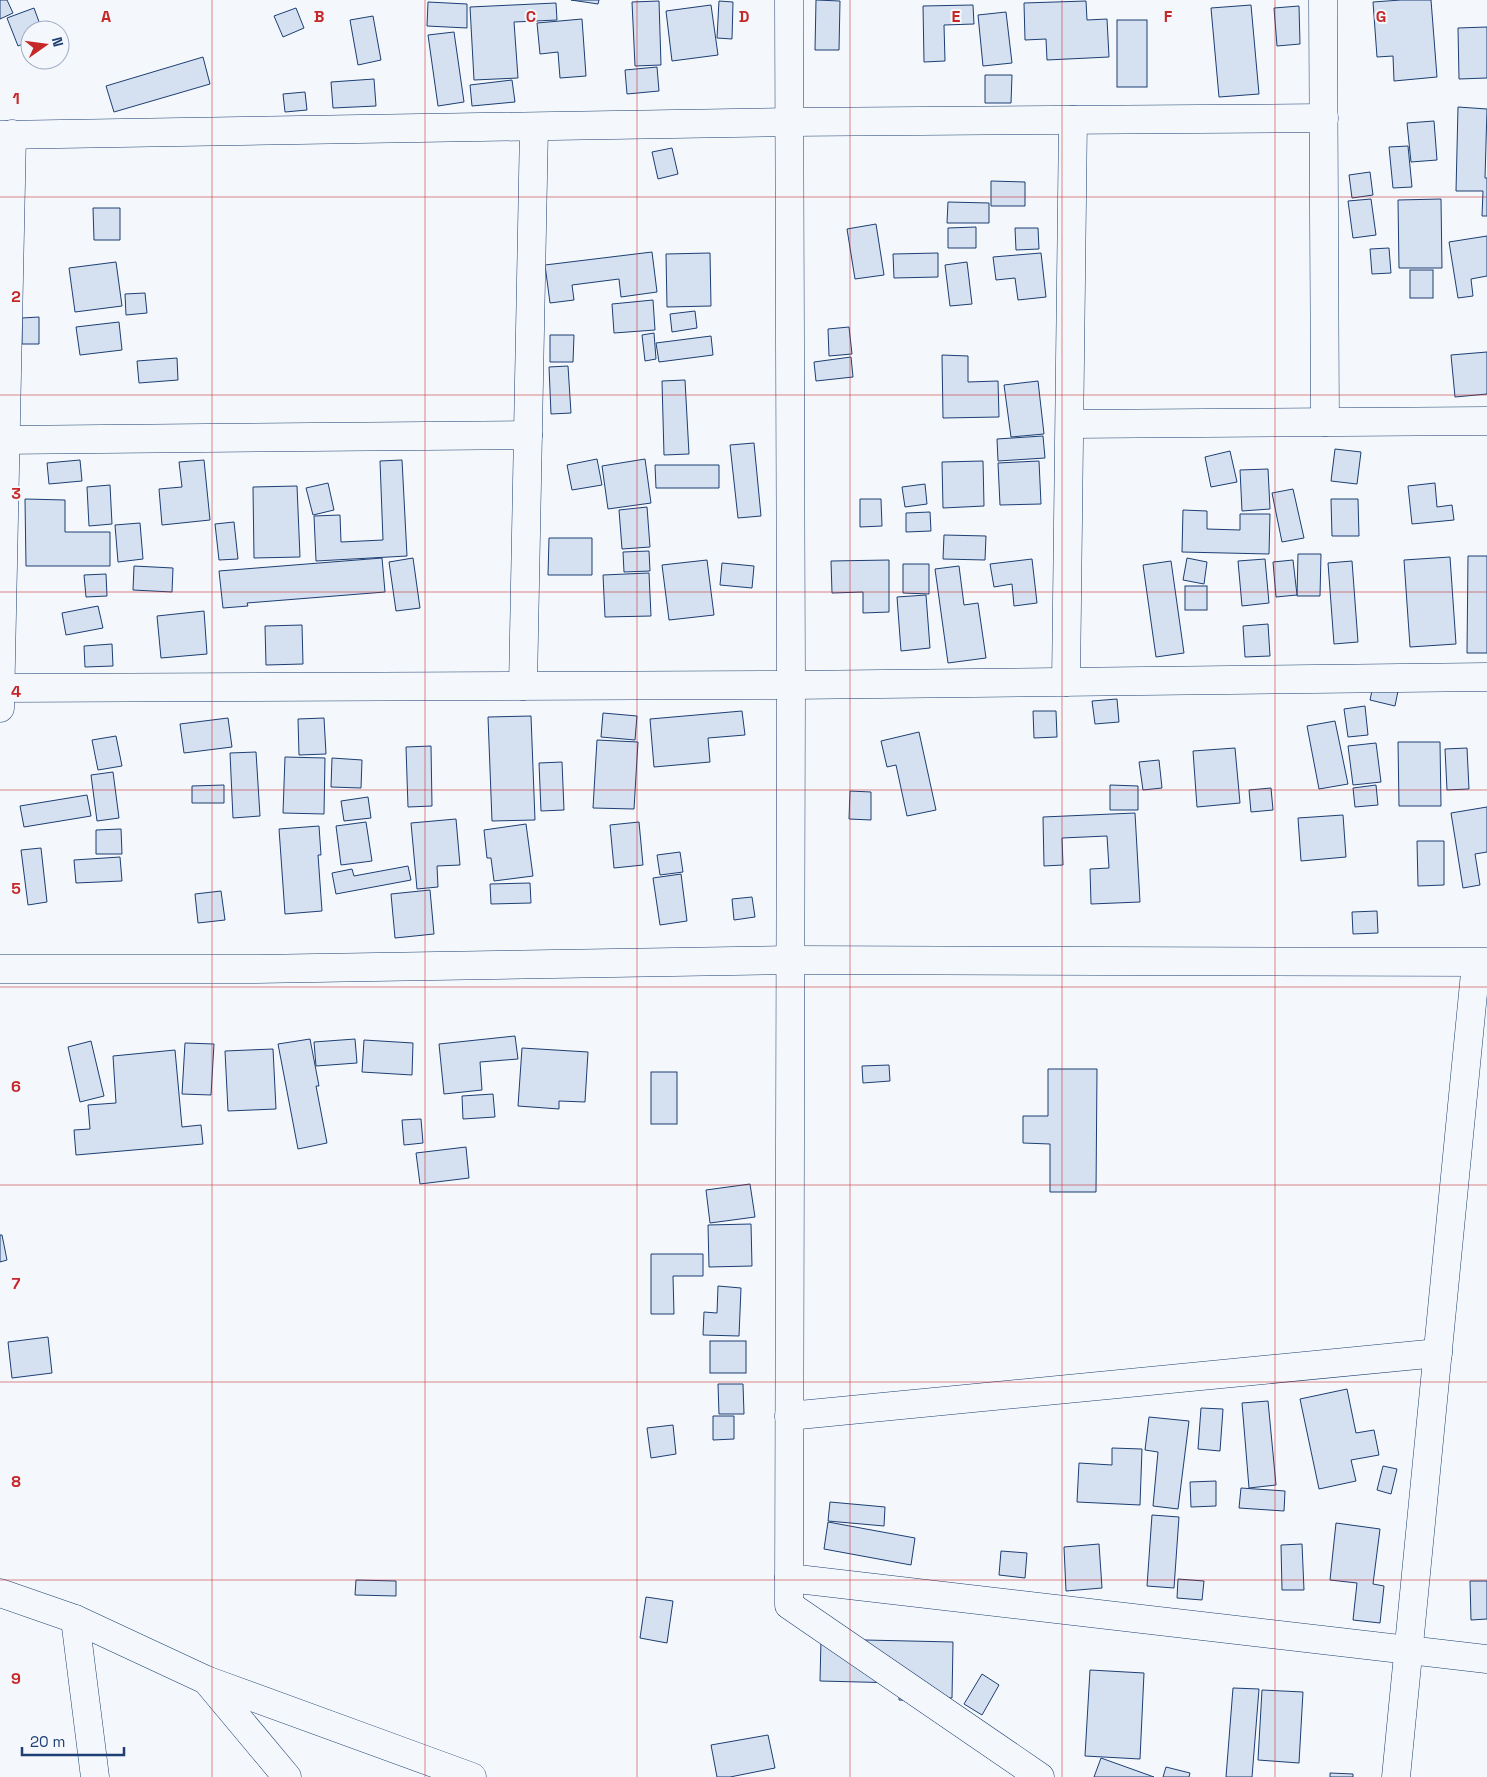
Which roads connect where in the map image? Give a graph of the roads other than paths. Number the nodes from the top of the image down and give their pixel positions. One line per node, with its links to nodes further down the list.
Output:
1 (789, 0): 5 (main road)
2 (1323, 0): 3 (main road)
3 (1324, 118): 4 (main road); 9 (main road)
4 (1073, 120): 5 (main road); 10 (main road)
5 (789, 122): 6 (main road); 15 (main road)
6 (534, 127): 7 (main road); 11 (main road)
7 (6, 134): 12 (main road)
8 (1487, 421): 9 (main road)
9 (1325, 422): 10 (main road)
10 (1070, 424): 14 (main road)
11 (528, 435): 12 (main road); 16 (main road)
12 (3, 440): 17 (main road)
13 (1487, 677): 14 (main road)
14 (1066, 682): 15 (main road)
15 (791, 685): 16 (main road); 19 (main road)
16 (523, 686): 17 (main road)
17 (0, 688): 18 (main road)
18 (0, 708)
19 (790, 960): 20 (main road); 21 (main road); 23 (main road)
20 (1482, 962): 22 (main road)
21 (0, 969)
22 (1438, 1353): 23 (main road); 27 (main road)
23 (789, 1416): 24 (main road)
24 (789, 1578): 27 (main road); 33 (main road)
25 (0, 1593): 26 (main road)
26 (75, 1619): 29 (main road); 30 (main road)
27 (1409, 1650): 28 (main road); 34 (main road)
28 (1487, 1659)
29 (206, 1680): 31 (main road); 32 (main road)
30 (95, 1777)
31 (287, 1777)
32 (472, 1777)
33 (1040, 1777)
34 (1396, 1777)

